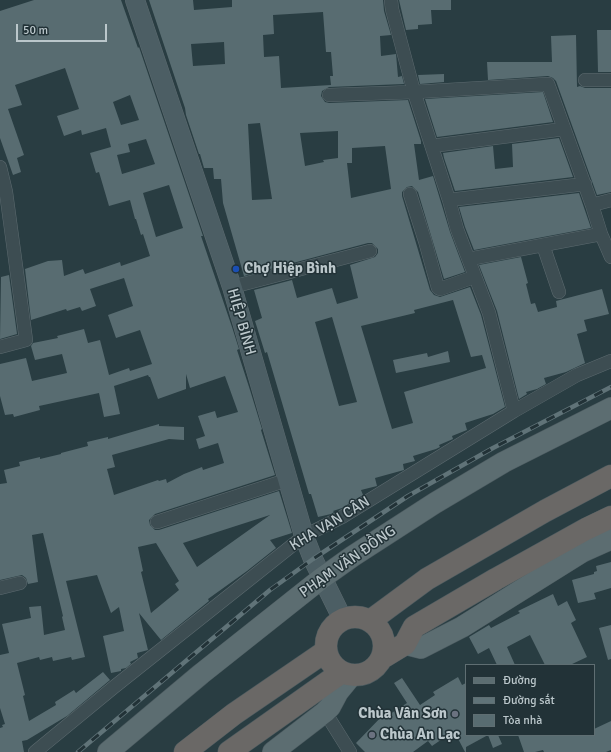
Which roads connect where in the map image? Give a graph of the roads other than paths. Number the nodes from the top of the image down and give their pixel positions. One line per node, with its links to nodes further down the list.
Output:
1 (135, 0): 21 (main road, HIỆP BÌNH)
2 (391, 0): 5 (street)
3 (585, 80): 4 (street)
4 (611, 80)
5 (414, 92): 6 (street); 7 (street); 8 (street)
6 (329, 95)
7 (564, 129): 8 (street); 10 (street)
8 (432, 146): 12 (street)
9 (0, 167): 23 (street)
10 (585, 184): 12 (street); 14 (street)
11 (410, 194): 20 (street)
12 (449, 200): 19 (street)
13 (611, 200): 14 (street)
14 (592, 205): 15 (street)
15 (601, 234): 16 (street); 18 (street)
16 (543, 245): 19 (street); 22 (street)
17 (370, 252): 21 (street)
18 (611, 257)
19 (469, 259): 20 (street)
20 (474, 277): 26 (street)
21 (232, 287): 28 (main road, HIỆP BÌNH)
22 (559, 292)
23 (0, 347)
24 (611, 361): 26 (street, KHA VẠN CÂN)
25 (611, 408): 33 (main road, PHẠM VĂN ĐỒNG)
26 (514, 411): 31 (street, KHA VẠN CÂN)
27 (611, 476): 37 (highway)
28 (287, 480): 30 (street); 31 (main road, HIỆP BÌNH)
29 (611, 517): 38 (highway)
30 (157, 522)
31 (304, 536): 33 (main road, HIỆP BÌNH); 43 (street, KHA VẠN CÂN)
32 (611, 539): 38 (main road)
33 (322, 578): 36 (main road, HIỆP BÌNH); 44 (main road, PHẠM VĂN ĐỒNG)
34 (20, 583): 35 (street)
35 (0, 588)
36 (343, 620): 37 (highway); 39 (highway)
37 (370, 621): 40 (highway)
38 (405, 644): 40 (highway)
39 (326, 651): 41 (highway); 45 (highway)
40 (382, 658): 41 (highway)
41 (347, 674): 42 (main road); 46 (highway)
42 (325, 712): 47 (main road); 48 (street)
43 (35, 752)
44 (108, 752)
45 (185, 752)
46 (228, 752)
47 (273, 752)
48 (350, 752)

